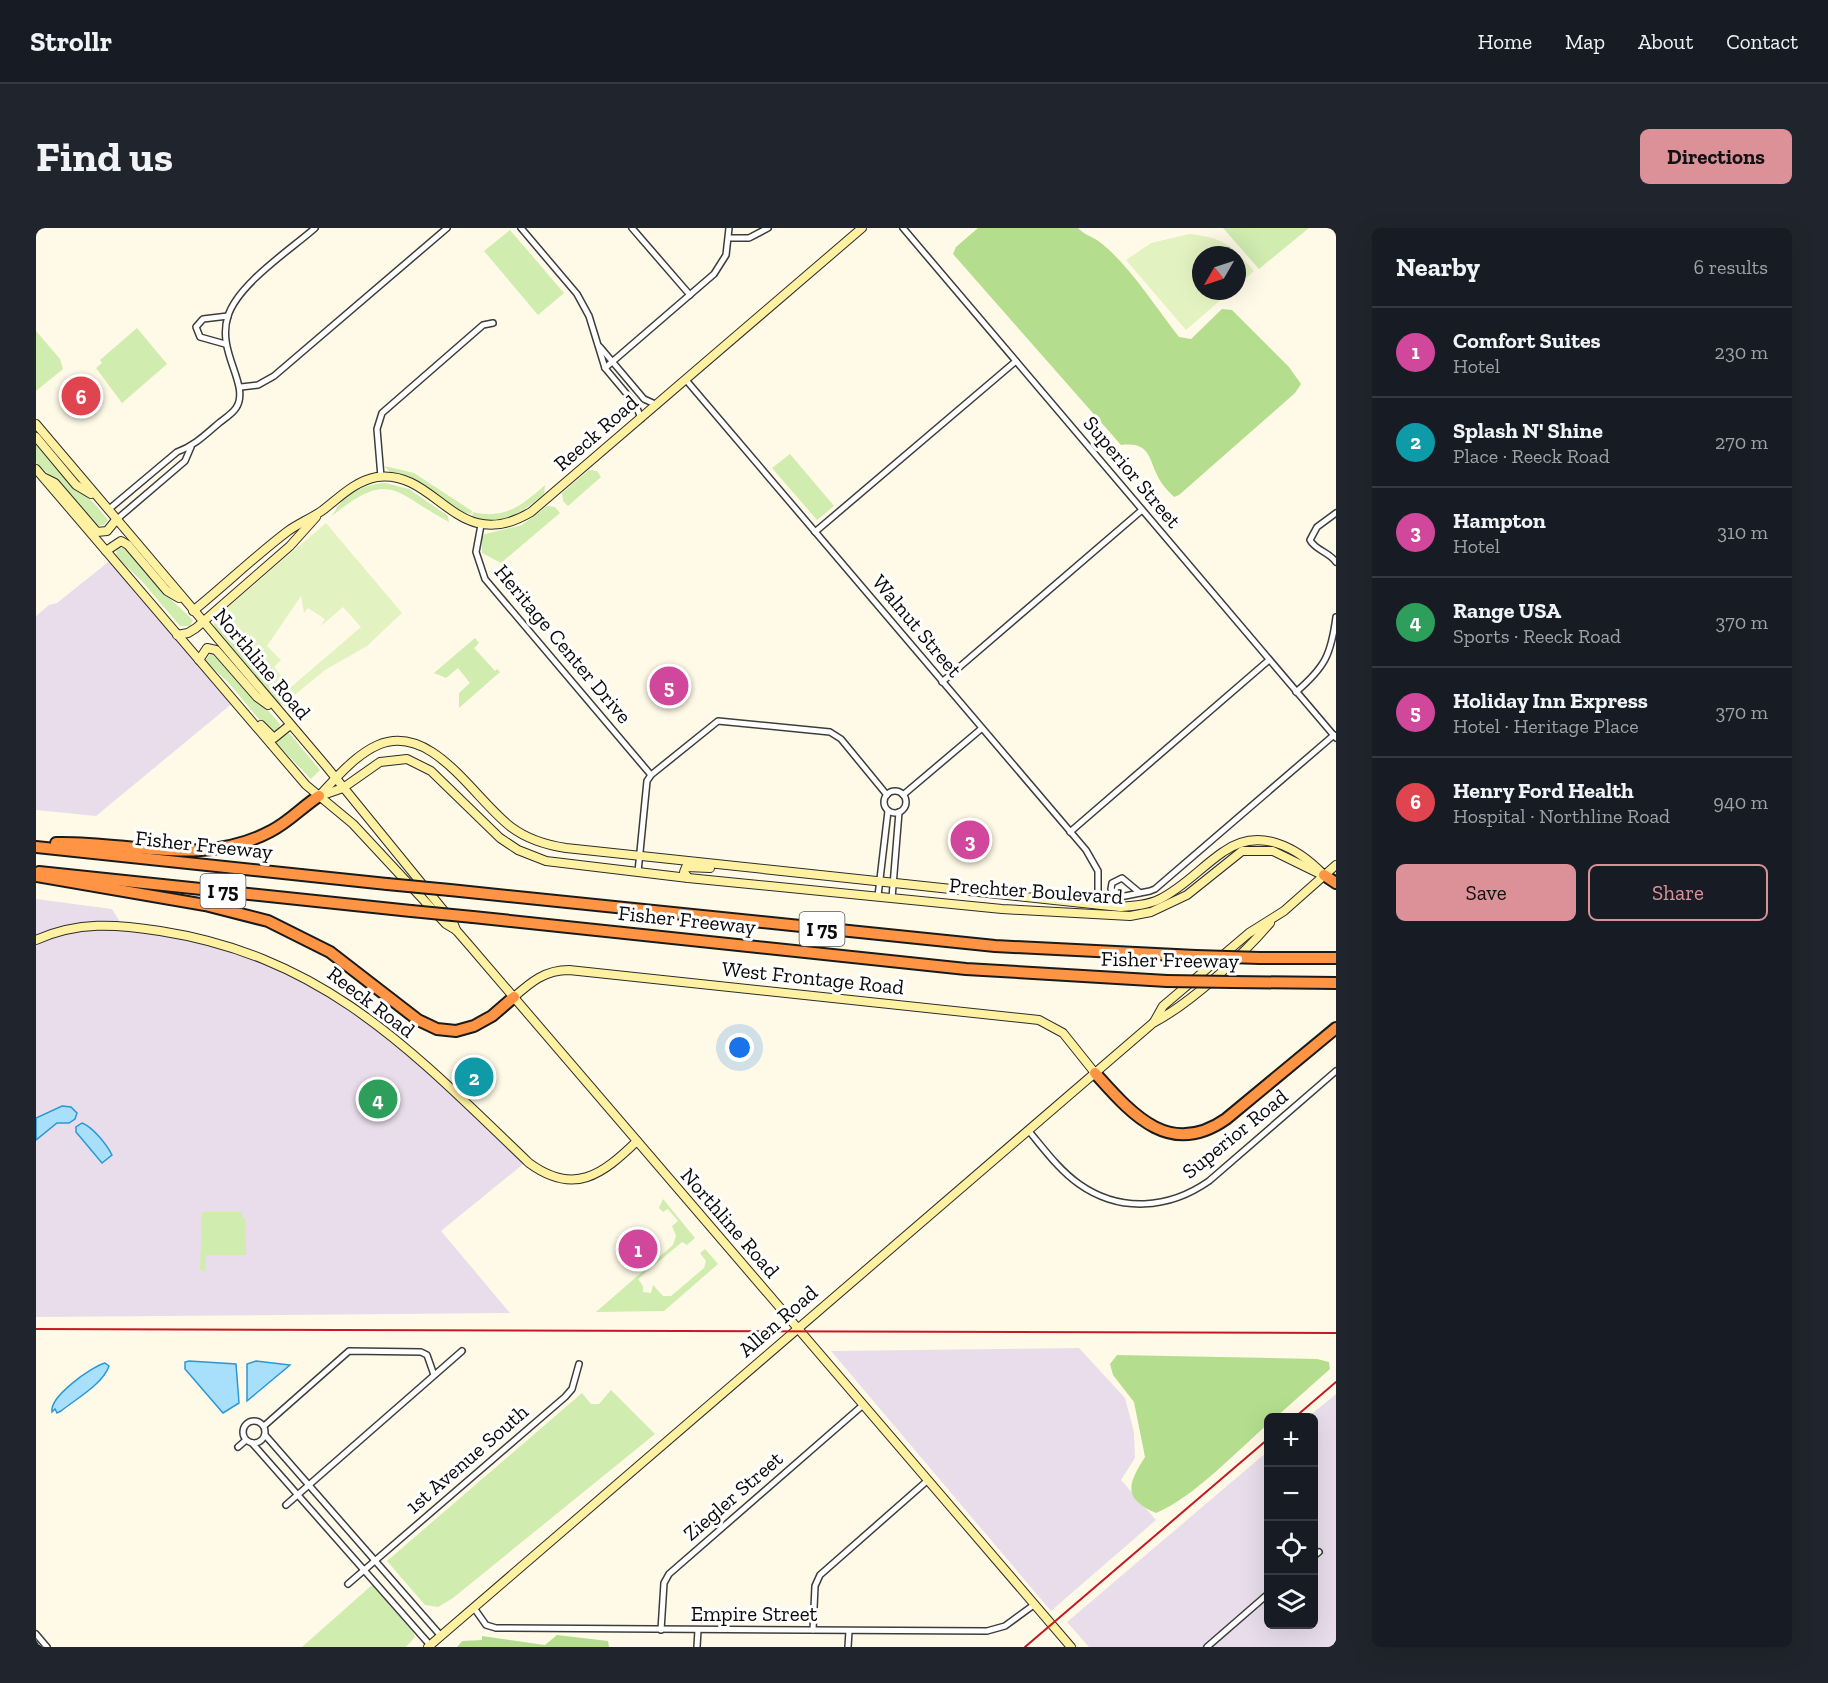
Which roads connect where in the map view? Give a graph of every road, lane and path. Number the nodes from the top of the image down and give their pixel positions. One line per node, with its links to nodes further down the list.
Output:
1 (315, 228): 11 (street)
2 (447, 228): 19 (street)
3 (521, 228): 13 (street)
4 (632, 228): 10 (street)
5 (729, 228): 9 (street)
6 (768, 228): 9 (street)
7 (862, 228): 18 (main road, Reeck Road)
8 (903, 228): 16 (street, Superior Street)
9 (729, 238): 10 (street)
10 (690, 295): 15 (street)
11 (228, 316): 14 (street); 14 (street)
12 (493, 323): 26 (street)
13 (597, 344): 15 (street); 17 (street)
14 (225, 345): 19 (street)
15 (613, 361): 17 (street); 20 (street)
16 (1016, 361): 31 (street, Superior Street); 36 (street)
17 (605, 368): 21 (street)
18 (686, 380): 20 (main road, Reeck Road); 36 (street, Walnut Street)
19 (241, 387): 24 (street)
20 (657, 405): 21 (main road, Reeck Road)
21 (640, 419): 35 (main road, Reeck Road)
22 (36, 424): 29 (main road, Northline Road)
23 (36, 437): 29 (main road)
24 (191, 447): 27 (street); 28 (street)
25 (39, 473): 34 (main road); 37 (main road, Northline Road)
26 (381, 477): 32 (main road); 35 (main road)
27 (146, 479): 28 (street); 30 (street)
28 (153, 488): 34 (street)
29 (100, 500): 30 (main road, Northline Road)
30 (108, 510): 34 (main road, Northline Road)
31 (1142, 510): 47 (street, Superior Street); 49 (street)
32 (321, 511): 39 (main road); 40 (main road)
33 (1336, 513): 38 (street)
34 (116, 520): 41 (main road, Northline Road)
35 (482, 525): 55 (street, Heritage Center Drive)
36 (815, 532): 49 (street, Walnut Street)
37 (106, 551): 41 (main road); 45 (main road, Northline Road)
38 (1336, 562)
39 (236, 574): 40 (main road); 42 (main road)
40 (246, 584): 44 (main road)
41 (187, 604): 42 (main road, Northline Road)
42 (193, 611): 44 (main road, Northline Road)
43 (1336, 617): 50 (street)
44 (202, 622): 45 (main road); 51 (main road, Northline Road)
45 (177, 635): 46 (main road, Northline Road)
46 (199, 660): 48 (main road, Northline Road); 51 (main road)
47 (1269, 660): 50 (street, Superior Street); 65 (street)
48 (216, 680): 52 (main road); 62 (main road, Northline Road)
49 (942, 682): 53 (street, Walnut Street)
50 (1296, 692): 54 (street, Superior Street)
51 (277, 711): 52 (main road, Northline Road)
52 (290, 725): 56 (main road, Northline Road)
53 (981, 729): 61 (street); 65 (street, Walnut Street)
54 (1335, 736): 84 (street)
55 (651, 775): 60 (street); 68 (street)
56 (336, 779): 57 (main road, Prechter Boulevard); 58 (main road, Northline Road); 62 (main road, Prechter Boulevard)
57 (463, 780): 59 (main road); 66 (main road, Prechter Boulevard)
58 (343, 788): 59 (main road, Prechter Boulevard); 62 (main road, Prechter Boulevard); 92 (main road, Northline Road)
59 (452, 792): 69 (main road, Prechter Boulevard)
60 (887, 795): 61 (street); 63 (street)
61 (903, 795): 64 (street)
62 (319, 796): 67 (highway); 92 (main road, Northline Road)
63 (888, 811): 64 (street); 78 (street)
64 (899, 813): 79 (street)
65 (1070, 832): 89 (street, Walnut Street)
66 (543, 843): 68 (main road, Prechter Boulevard); 69 (main road)
67 (36, 845): 94 (highway, Fisher Freeway / I 75, bridge)
68 (639, 856): 71 (main road, Prechter Boulevard); 74 (street)
69 (539, 859): 74 (main road, Prechter Boulevard)
70 (1336, 864): 75 (main road, Allen Road)
71 (732, 866): 72 (main road, Prechter Boulevard); 77 (main road)
72 (770, 868): 78 (main road, Prechter Boulevard); 82 (main road)
73 (36, 872): 95 (highway, Fisher Freeway / I 75, bridge)
74 (638, 872): 77 (main road, Prechter Boulevard)
75 (1324, 875): 80 (highway); 89 (main road, Prechter Boulevard); 91 (main road, Prechter Boulevard); 99 (main road, Allen Road)
76 (36, 876): 96 (highway)
77 (688, 878): 82 (main road, Prechter Boulevard)
78 (880, 880): 79 (main road, Prechter Boulevard); 86 (street)
79 (893, 882): 81 (main road, Prechter Boulevard); 87 (street)
80 (1336, 883)
81 (925, 885): 83 (main road, Prechter Boulevard); 88 (main road)
82 (767, 886): 86 (main road, Prechter Boulevard)
83 (963, 889): 85 (main road, Prechter Boulevard); 90 (main road)
84 (1140, 893): 84 (street)
85 (1004, 894): 89 (main road, Prechter Boulevard); 91 (main road)
86 (878, 896): 87 (main road, Prechter Boulevard)
87 (892, 898): 88 (main road, Prechter Boulevard)
88 (921, 901): 90 (main road, Prechter Boulevard)
89 (1098, 904)
90 (962, 905): 91 (main road, Prechter Boulevard)
91 (1002, 909)
92 (456, 930): 96 (main road, Northline Road)
93 (36, 940): 101 (main road, Reeck Road)
94 (1336, 958)
95 (1336, 983)
96 (514, 997): 99 (main road, West Frontage Road); 101 (main road, Northline Road)
97 (1336, 1028): 99 (highway)
98 (1336, 1071): 100 (street, Superior Road)
99 (1095, 1073): 100 (main road, Allen Road)
100 (1028, 1131): 102 (main road, Allen Road)
101 (637, 1141): 102 (main road, Northline Road)
102 (796, 1330): 106 (main road, Northline Road); 122 (main road, Allen Road)
103 (462, 1351): 105 (street)
104 (579, 1364): 115 (street, 1st Avenue South)
105 (434, 1375): 107 (street); 112 (street)
106 (863, 1405): 111 (main road, Northline Road); 123 (street, Ziegler Street)
107 (264, 1426): 108 (street); 109 (street)
108 (265, 1435): 109 (street); 112 (street)
109 (249, 1442): 110 (street); 113 (street)
110 (238, 1447)
111 (928, 1480): 121 (main road, Northline Road); 125 (street)
112 (309, 1485): 113 (street); 115 (street)
113 (298, 1495): 114 (street); 116 (street)
114 (286, 1505)
115 (374, 1560): 116 (street, 1st Avenue South); 118 (street)
116 (364, 1570): 117 (street, 1st Avenue South); 120 (street)
117 (348, 1584)
118 (404, 1593): 120 (street); 128 (street)
119 (1264, 1598): 134 (street)
120 (393, 1602): 129 (street)
121 (1035, 1604): 126 (street, Empire Street); 133 (main road, Northline Road)
122 (474, 1608): 123 (street, Empire Street); 128 (main road, Allen Road)
123 (661, 1630): 124 (street, Empire Street)
124 (698, 1630): 125 (street, Empire Street); 131 (street)
125 (813, 1630): 126 (street, Empire Street)
126 (849, 1631): 132 (street)
127 (36, 1634): 130 (street)
128 (441, 1636): 129 (main road, Allen Road)
129 (429, 1646)
130 (47, 1647)
131 (697, 1647)
132 (848, 1647)
133 (1071, 1647)
134 (1207, 1647)

